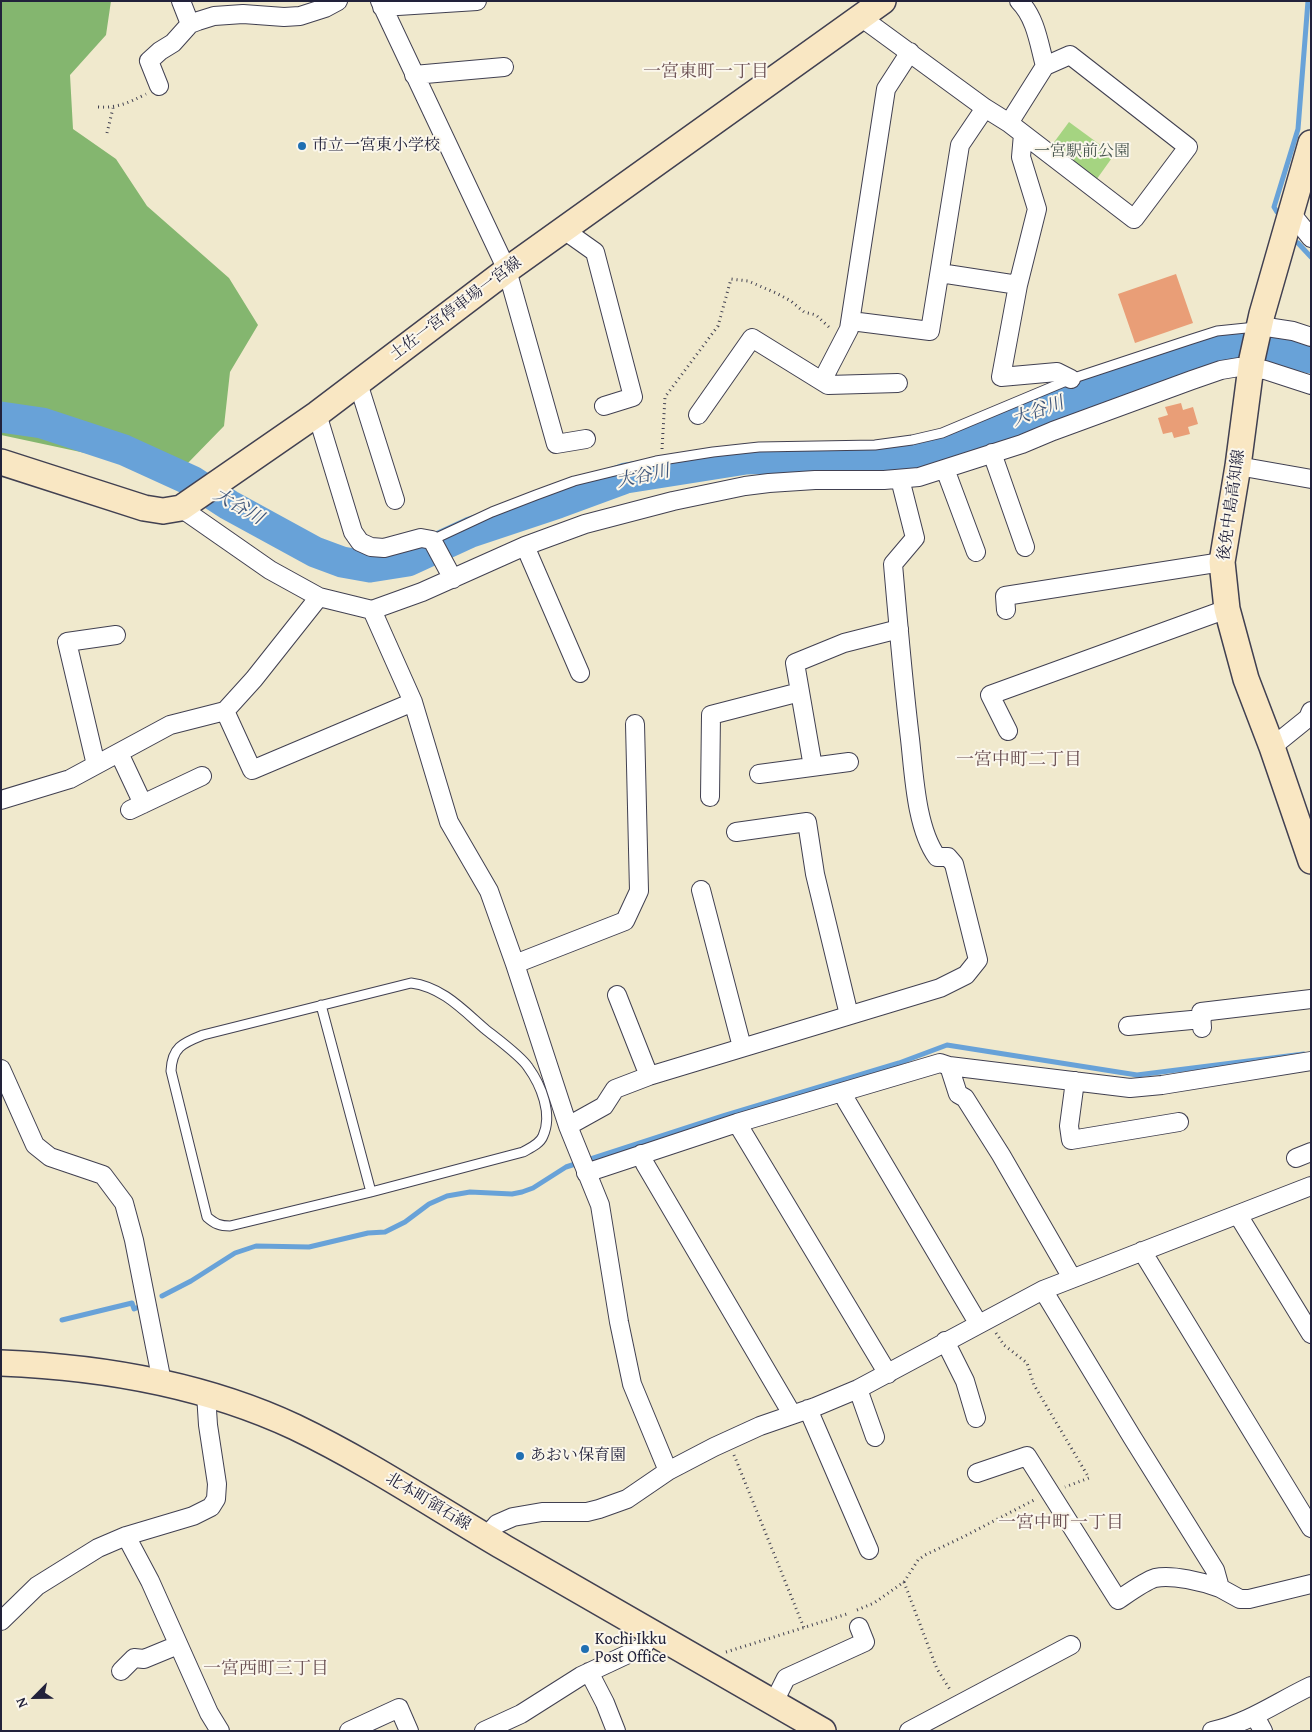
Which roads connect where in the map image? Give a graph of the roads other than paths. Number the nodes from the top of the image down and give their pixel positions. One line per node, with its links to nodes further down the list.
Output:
1 (181, 1): 8 (street)
2 (338, 1): 8 (street)
3 (477, 1): 6 (street)
4 (883, 1): 7 (main road, 土佐一宮停車場一宮線)
5 (1019, 1): 10 (street)
6 (381, 4): 12 (street)
7 (862, 18): 9 (street); 19 (main road, 土佐一宮停車場一宮線)
8 (190, 24): 13 (street)
9 (910, 52): 14 (street); 24 (street)
10 (1045, 66): 15 (street); 16 (street)
11 (504, 67): 12 (street)
12 (414, 75): 21 (street)
13 (159, 86)
14 (985, 108): 15 (street); 22 (street)
15 (1009, 123): 16 (street)
16 (1023, 134): 23 (street)
17 (1311, 143): 18 (main road, 後免中島高知線)
18 (1299, 207): 20 (street); 25 (main road, 後免中島高知線)
19 (564, 230): 21 (main road, 土佐一宮停車場一宮線); 33 (street)
20 (1311, 238)
21 (507, 270): 30 (main road, 土佐一宮停車場一宮線); 36 (street)
22 (940, 273): 23 (street); 24 (street)
23 (1018, 285): 28 (street)
24 (850, 320): 29 (street)
25 (1260, 326): 26 (street); 27 (main road, 後免中島高知線); 28 (lane)
26 (1311, 337)
27 (1251, 364): 32 (street); 37 (street); 39 (main road, 後免中島高知線)
28 (1070, 380): 45 (lane)
29 (822, 381): 31 (street); 35 (street)
30 (358, 383): 34 (main road, 土佐一宮停車場一宮線); 43 (street)
31 (898, 383)
32 (1311, 385)
33 (604, 406)
34 (317, 414): 44 (main road, 土佐一宮停車場一宮線); 45 (street)
35 (698, 415)
36 (586, 439)
37 (992, 453): 40 (street); 47 (street)
38 (1, 462): 44 (main road)
39 (1238, 466): 42 (street); 49 (main road, 後免中島高知線)
40 (945, 469): 41 (street); 48 (street)
41 (900, 478): 46 (street); 55 (street)
42 (1311, 479)
43 (395, 500)
44 (182, 507): 51 (street)
45 (432, 540): 50 (street)
46 (525, 546): 50 (street); 57 (street)
47 (1025, 547)
48 (976, 552)
49 (1222, 562): 52 (main road, 後免中島高知線); 54 (street)
50 (453, 579): 53 (street)
51 (318, 597): 53 (street); 60 (street)
52 (1227, 609): 63 (street); 64 (main road, 後免中島高知線)
53 (372, 610): 59 (street)
54 (1006, 610)
55 (899, 629): 58 (street); 80 (street)
56 (116, 635): 67 (street)
57 (580, 673)
58 (800, 692): 68 (street); 71 (street)
59 (413, 702): 60 (street); 76 (street)
60 (225, 711): 65 (street)
61 (1311, 711): 64 (street)
62 (635, 724): 76 (street)
63 (1008, 731)
64 (1272, 746): 74 (main road, 後免中島高知線)
65 (119, 752): 67 (street); 70 (street)
66 (849, 762): 68 (street)
67 (96, 765): 72 (street)
68 (813, 767): 69 (street)
69 (759, 774)
70 (202, 776)
71 (710, 796)
72 (1, 800)
73 (736, 832): 80 (street)
74 (1311, 861)
75 (701, 890): 82 (street)
76 (515, 964): 91 (street)
77 (617, 995): 86 (street)
78 (1311, 999): 81 (street)
79 (322, 1005): 95 (lane); 95 (lane); 95 (lane)
80 (849, 1015): 82 (street)
81 (1128, 1026)
82 (742, 1047): 86 (street)
83 (1311, 1061): 87 (street)
84 (949, 1066): 87 (street); 88 (street); 98 (street)
85 (1, 1069): 105 (street)
86 (649, 1076): 91 (street)
87 (1075, 1081): 89 (street)
88 (842, 1092): 90 (street); 100 (street)
89 (1179, 1122)
90 (737, 1123): 92 (street); 104 (street)
91 (568, 1126): 93 (street)
92 (641, 1154): 93 (street); 108 (street)
93 (583, 1166): 111 (street)
94 (1311, 1186): 96 (street)
95 (371, 1192)
96 (1238, 1215): 97 (street); 101 (street)
97 (1142, 1251): 98 (street); 113 (street)
98 (1072, 1278): 99 (street)
99 (1043, 1290): 100 (street); 118 (street)
100 (983, 1321): 102 (street)
101 (1311, 1334)
102 (945, 1342): 104 (street); 109 (street)
103 (1, 1363): 105 (main road, 北本町領石線)
104 (888, 1374): 106 (street)
105 (162, 1382): 107 (main road, 北本町領石線)
106 (858, 1389): 108 (street); 110 (street)
107 (206, 1394): 114 (street); 115 (main road, 北本町領石線)
108 (800, 1412): 111 (street); 116 (street)
109 (976, 1418)
110 (875, 1437)
111 (668, 1471): 115 (street)
112 (976, 1473): 118 (street)
113 (1311, 1528)
114 (126, 1536): 119 (street); 123 (street)
115 (486, 1537): 122 (main road, 北本町領石線)
116 (869, 1550)
117 (1311, 1584): 118 (street)
118 (1220, 1588)
119 (8, 1605): 120 (street)
120 (1, 1621)
121 (859, 1627): 128 (street)
122 (652, 1633): 126 (street); 128 (main road, 北本町領石線)
123 (178, 1644): 125 (street); 130 (street)
124 (1071, 1645): 136 (street)
125 (121, 1671)
126 (589, 1672): 133 (street); 134 (street)
127 (1311, 1686): 129 (street)
128 (774, 1702): 135 (main road, 北本町領石線)
129 (1259, 1723): 137 (street)
130 (220, 1731)
131 (349, 1731): 132 (street)
132 (409, 1731)
133 (484, 1731)
134 (616, 1731)
135 (823, 1731)
136 (909, 1731)
137 (1212, 1731)

